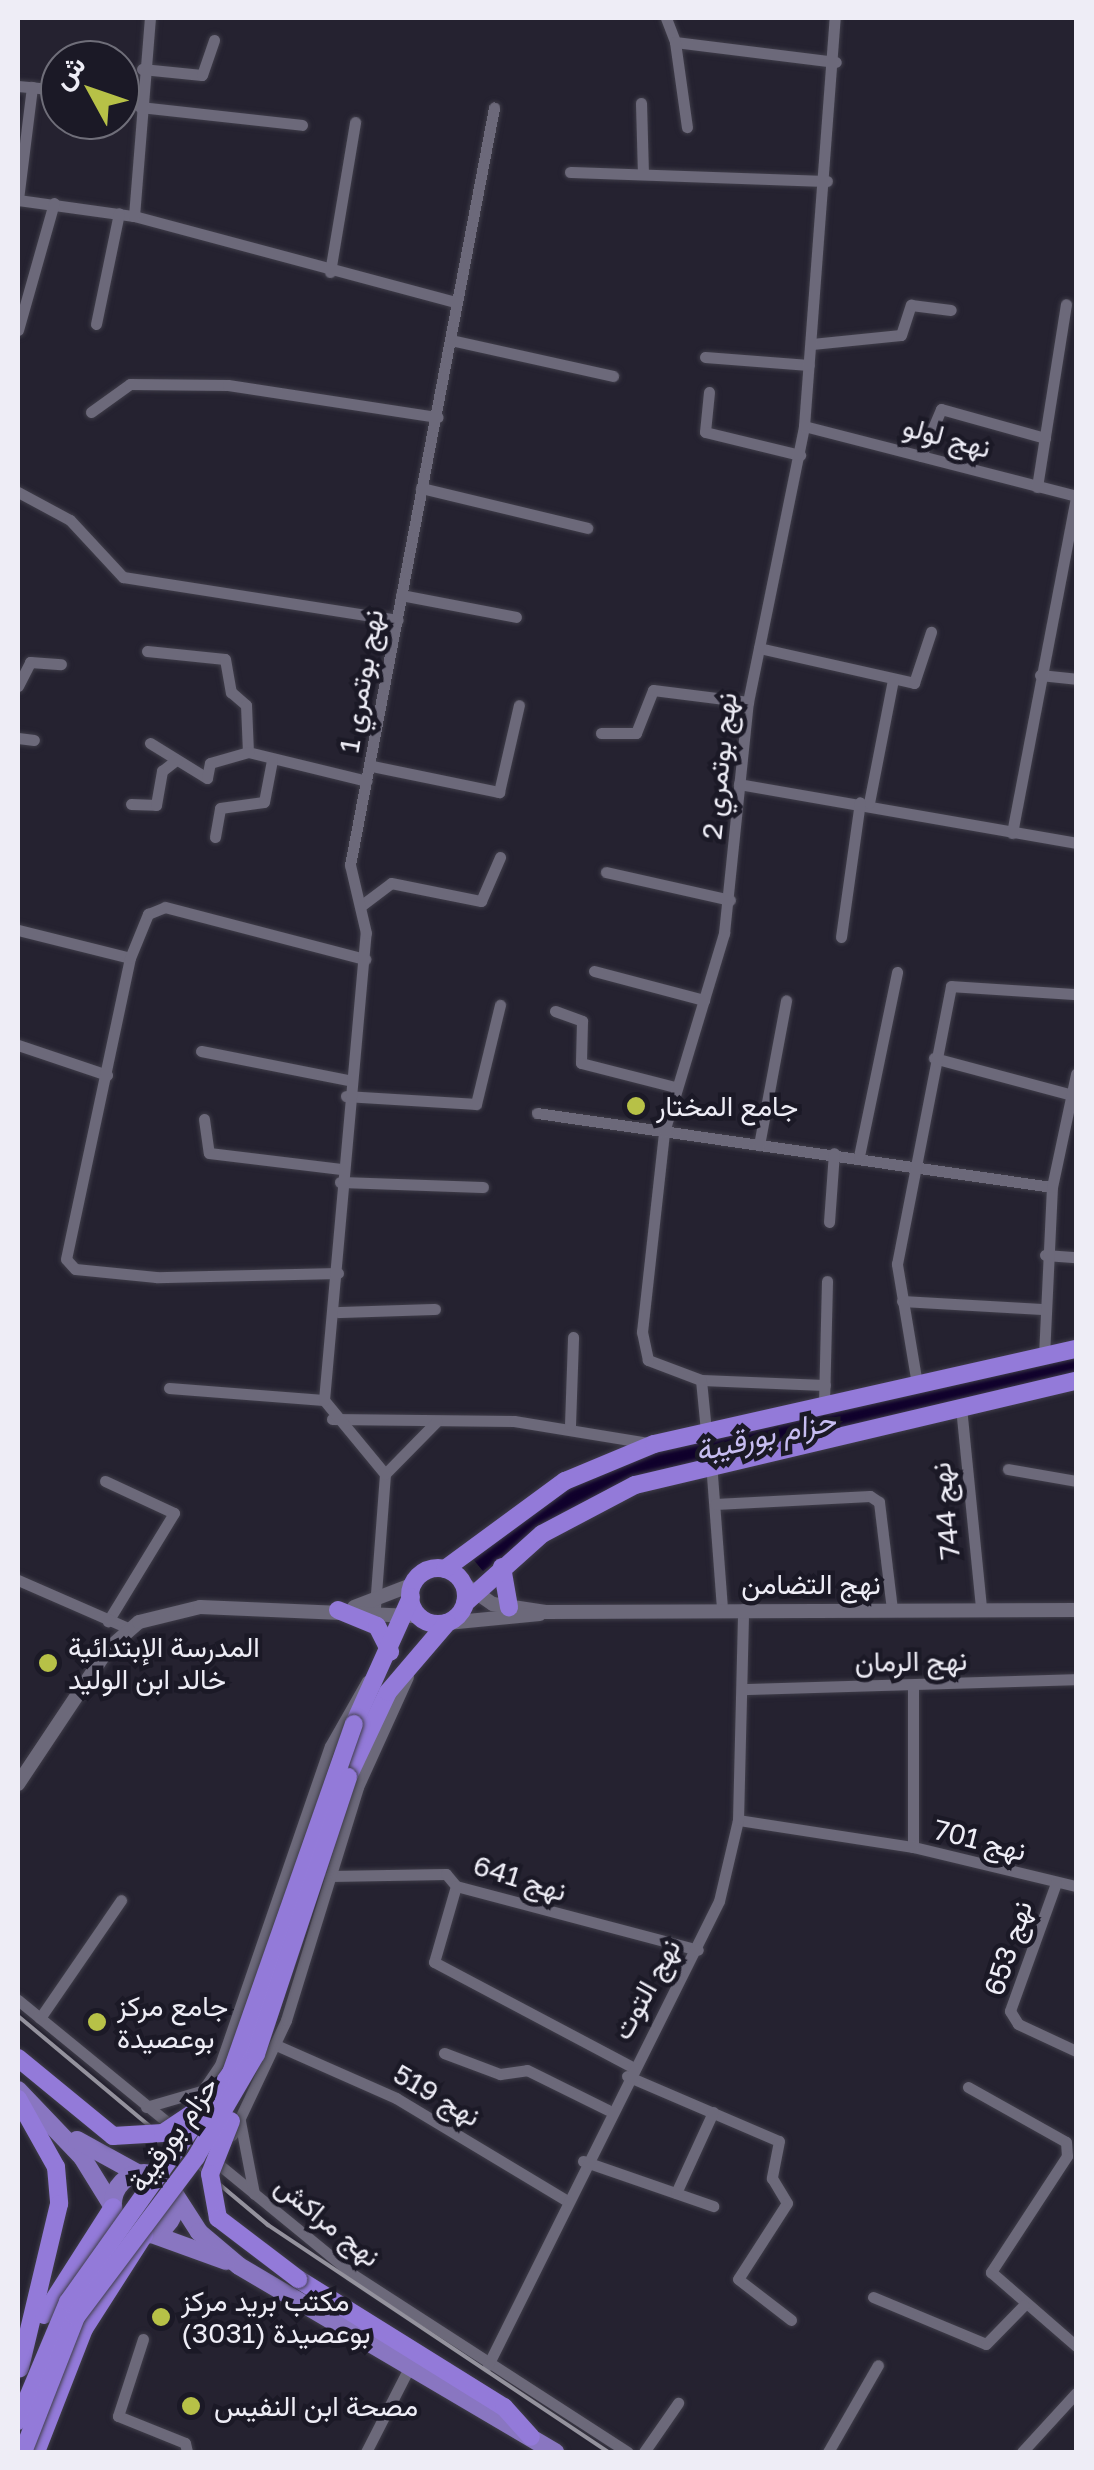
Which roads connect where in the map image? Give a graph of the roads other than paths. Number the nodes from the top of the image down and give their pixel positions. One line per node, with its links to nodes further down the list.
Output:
1 (150, 18): 7 (street)
2 (666, 18): 5 (street)
3 (835, 18): 6 (street, نهج بوتمري 2)
4 (214, 40): 7 (street)
5 (675, 42): 6 (street); 17 (street)
6 (836, 62): 21 (street, نهج بوتمري 2)
7 (142, 69): 11 (street)
8 (18, 86): 9 (street)
9 (32, 88): 10 (street); 22 (street)
10 (40, 89)
11 (140, 91)
12 (140, 102): 16 (street)
13 (642, 103): 20 (street)
14 (494, 108): 27 (street, نهج بوتمري 1)
15 (356, 122): 26 (street)
16 (302, 125)
17 (687, 126)
18 (137, 140): 25 (street)
19 (570, 172): 20 (street)
20 (644, 174): 21 (street)
21 (828, 181): 33 (street, نهج بوتمري 2)
22 (18, 200): 23 (street)
23 (54, 204): 24 (street); 31 (street)
24 (119, 214): 25 (street); 30 (street)
25 (134, 216): 26 (street)
26 (330, 272): 27 (street)
27 (456, 302): 32 (street, نهج بوتمري 1)
28 (1066, 304): 41 (street)
29 (950, 310): 33 (street)
30 (96, 324)
31 (18, 330)
32 (451, 340): 36 (street); 39 (street, نهج بوتمري 1)
33 (812, 344): 35 (street, نهج بوتمري 2)
34 (705, 357): 35 (street)
35 (809, 365): 40 (street, نهج بوتمري 2)
36 (613, 376)
37 (709, 392): 42 (street)
38 (91, 412): 39 (street)
39 (438, 416): 45 (street, نهج بوتمري 1)
40 (804, 426): 42 (street, نهج بوتمري 2); 43 (street, نهج لولو)
41 (1045, 438): 43 (street); 44 (street)
42 (800, 455): 53 (street, نهج بوتمري 2)
43 (921, 456): 44 (street, نهج لولو)
44 (1037, 487): 47 (street, نهج لولو)
45 (421, 488): 48 (street); 49 (street, نهج بوتمري 1)
46 (18, 492): 51 (street)
47 (1076, 497): 56 (street)
48 (587, 528)
49 (401, 596): 50 (street); 51 (street, نهج بوتمري 1)
50 (516, 617)
51 (398, 620): 69 (street, نهج بوتمري 1)
52 (931, 632): 58 (street)
53 (760, 648): 58 (street); 60 (street, نهج بوتمري 2)
54 (147, 652): 66 (street)
55 (61, 664): 59 (street)
56 (1040, 675): 57 (street); 74 (street)
57 (1076, 679)
58 (893, 680): 72 (street)
59 (18, 686)
60 (748, 702): 62 (street); 71 (street, نهج بوتمري 2)
61 (520, 705): 69 (street)
62 (601, 733)
63 (18, 738): 64 (street)
64 (34, 740)
65 (150, 743): 67 (street)
66 (248, 752): 67 (street); 68 (street)
67 (176, 760): 73 (street)
68 (272, 760): 70 (street); 75 (street)
69 (372, 766): 70 (street, نهج بوتمري 1)
70 (368, 781): 80 (street, نهج بوتمري 1)
71 (739, 784): 72 (street); 79 (street, نهج بوتمري 2)
72 (865, 802): 74 (street); 82 (street)
73 (130, 804)
74 (1012, 834): 76 (street)
75 (215, 837)
76 (1076, 844)
77 (500, 857): 80 (street)
78 (606, 872): 79 (street)
79 (730, 900): 88 (street, نهج بوتمري 2)
80 (362, 905): 84 (street, نهج بوتمري 1)
81 (18, 930): 83 (street)
82 (841, 937)
83 (130, 958): 84 (street); 96 (street)
84 (364, 959): 97 (street, نهج بوتمري 1)
85 (594, 971): 88 (street)
86 (897, 972): 106 (street)
87 (1076, 994): 94 (street)
88 (704, 1000): 98 (street, نهج بوتمري 2)
89 (786, 1001): 104 (street)
90 (500, 1004): 99 (street)
91 (555, 1011): 98 (street)
92 (18, 1045): 96 (street)
93 (201, 1051): 97 (street)
94 (934, 1058): 100 (street); 107 (street)
95 (1076, 1074): 100 (street)
96 (107, 1075): 114 (street)
97 (347, 1080): 99 (street, نهج بوتمري 1)
98 (676, 1087): 103 (street, نهج بوتمري 2)
99 (346, 1096): 108 (street, نهج بوتمري 1)
100 (1073, 1101): 110 (street)
101 (537, 1112): 103 (street)
102 (204, 1120): 108 (street)
103 (664, 1132): 104 (street); 123 (street, نهج بوتمري 2)
104 (760, 1146): 105 (street)
105 (834, 1153): 106 (street); 111 (street)
106 (858, 1156): 107 (street)
107 (911, 1162): 110 (street); 116 (street)
108 (340, 1176): 109 (street); 114 (street, نهج بوتمري 1)
109 (483, 1187)
110 (1052, 1187): 112 (street)
111 (828, 1222)
112 (1044, 1255): 113 (street); 118 (street)
113 (1076, 1257)
114 (338, 1273): 119 (street, نهج بوتمري 1)
115 (826, 1281): 126 (street)
116 (902, 1301): 118 (street); 125 (street)
117 (435, 1309): 119 (street)
118 (1042, 1309): 122 (street)
119 (338, 1312): 128 (street, نهج بوتمري 1)
120 (573, 1337): 133 (street)
121 (1076, 1349): 122 (highway)
122 (1044, 1356): 125 (highway)
123 (701, 1380): 126 (street); 134 (street)
124 (1076, 1381): 130 (highway)
125 (918, 1384): 129 (highway)
126 (825, 1385): 129 (street)
127 (169, 1388): 128 (street)
128 (324, 1400): 131 (street)
129 (824, 1404): 134 (highway)
130 (961, 1407): 136 (highway); 152 (street, نهج 744)
131 (332, 1419): 132 (street); 138 (street)
132 (437, 1420): 133 (street); 138 (street)
133 (570, 1426): 135 (street)
134 (706, 1432): 135 (highway)
135 (654, 1444): 143 (highway)
136 (712, 1462): 141 (street); 142 (highway)
137 (1008, 1469): 140 (street)
138 (385, 1474): 154 (street)
139 (105, 1481): 157 (street)
140 (1076, 1481)
141 (715, 1504): 149 (street); 151 (street)
142 (502, 1567): 146 (highway); 147 (highway)
143 (446, 1569): 145 (highway); 146 (highway)
144 (18, 1580): 157 (street)
145 (412, 1590): 154 (street); 156 (highway, حزام بورقيبة)
146 (468, 1594): 147 (street, نهج التضامن); 158 (highway, حزام بورقيبة)
147 (509, 1608): 155 (street, نهج التضامن)
148 (344, 1609): 154 (highway); 159 (street)
149 (722, 1609): 150 (street, نهج التضامن); 155 (street, نهج التضامن)
150 (743, 1609): 151 (street, نهج التضامن); 164 (street, نهج التوت)
151 (892, 1609): 152 (street, نهج التضامن)
152 (981, 1609): 153 (street, نهج التضامن)
153 (1076, 1610)
154 (375, 1612): 156 (street); 161 (highway)
155 (546, 1612): 158 (street, نهج التضامن)
156 (412, 1616): 158 (highway); 161 (highway, حزام بورقيبة)
157 (108, 1621): 159 (street)
158 (447, 1622): 160 (highway, حزام بورقيبة)
159 (128, 1628): 165 (street)
160 (416, 1654): 168 (street); 179 (highway, حزام بورقيبة, bridge)
161 (386, 1660): 184 (highway, حزام بورقيبة, bridge); 184 (street)
162 (1076, 1679): 163 (street, نهج الرمان)
163 (913, 1687): 164 (street, نهج الرمان); 167 (street, نهج 701)
164 (745, 1689): 166 (street, نهج التوت)
165 (18, 1784)
166 (738, 1820): 167 (street); 173 (street, نهج التوت)
167 (912, 1847): 169 (street, نهج 701)
168 (330, 1876): 170 (street, نهج 641); 176 (street)
169 (1056, 1883): 171 (street, نهج 701); 177 (street, نهج 653)
170 (456, 1886): 173 (street, نهج 641); 181 (street)
171 (1076, 1886)
172 (121, 1900): 175 (street)
173 (698, 1950): 181 (street, نهج التوت)
174 (18, 2000): 175 (street, نهج مراكش)
175 (40, 2018): 186 (street, نهج مراكش)
176 (276, 2045): 191 (street); 198 (street, نهج 519)
177 (1076, 2051)
178 (444, 2052): 188 (street, نهج 519)
179 (256, 2054): 215 (highway, bridge); 216 (highway, حزام بورقيبة, bridge)
180 (18, 2058): 184 (highway, bridge)
181 (629, 2072): 188 (street, نهج التوت); 189 (street)
182 (968, 2087): 204 (street)
183 (18, 2090): 187 (main road)
184 (213, 2091): 186 (street); 190 (street); 214 (highway, حزام بورقيبة, bridge)
185 (18, 2100): 211 (highway)
186 (146, 2106): 190 (street, نهج مراكش)
187 (35, 2110): 194 (main road); 199 (main road)
188 (608, 2110): 193 (street, نهج التوت)
189 (713, 2112): 195 (street); 205 (street)
190 (170, 2122): 192 (street, نهج مراكش)
191 (240, 2122): 192 (street); 197 (street)
192 (217, 2159): 197 (street, نهج مراكش)
193 (583, 2161): 195 (street); 198 (street, نهج التوت)
194 (138, 2173): 196 (main road); 199 (main road)
195 (676, 2193): 200 (street)
196 (174, 2194): 201 (main road); 202 (main road)
197 (254, 2194): 209 (street, نهج مراكش)
198 (566, 2200): 209 (street, نهج التوت)
199 (113, 2206): 201 (main road); 211 (highway)
200 (714, 2206)
201 (148, 2234): 202 (main road); 217 (highway)
202 (239, 2266): 210 (main road)
203 (872, 2297): 204 (street)
204 (1024, 2305): 207 (street)
205 (791, 2320)
206 (144, 2338): 218 (street)
207 (1076, 2346)
208 (878, 2364): 223 (street)
209 (488, 2365): 221 (street, نهج مراكش)
210 (409, 2368): 215 (main road); 219 (street)
211 (19, 2372)
212 (1076, 2393): 224 (street)
213 (678, 2403): 222 (street)
214 (18, 2421)
215 (531, 2438): 220 (main road)
216 (23, 2452)
217 (36, 2452)
218 (187, 2452)
219 (366, 2452)
220 (555, 2452)
221 (628, 2452)
222 (644, 2452)
223 (828, 2452)
224 (1022, 2452)

